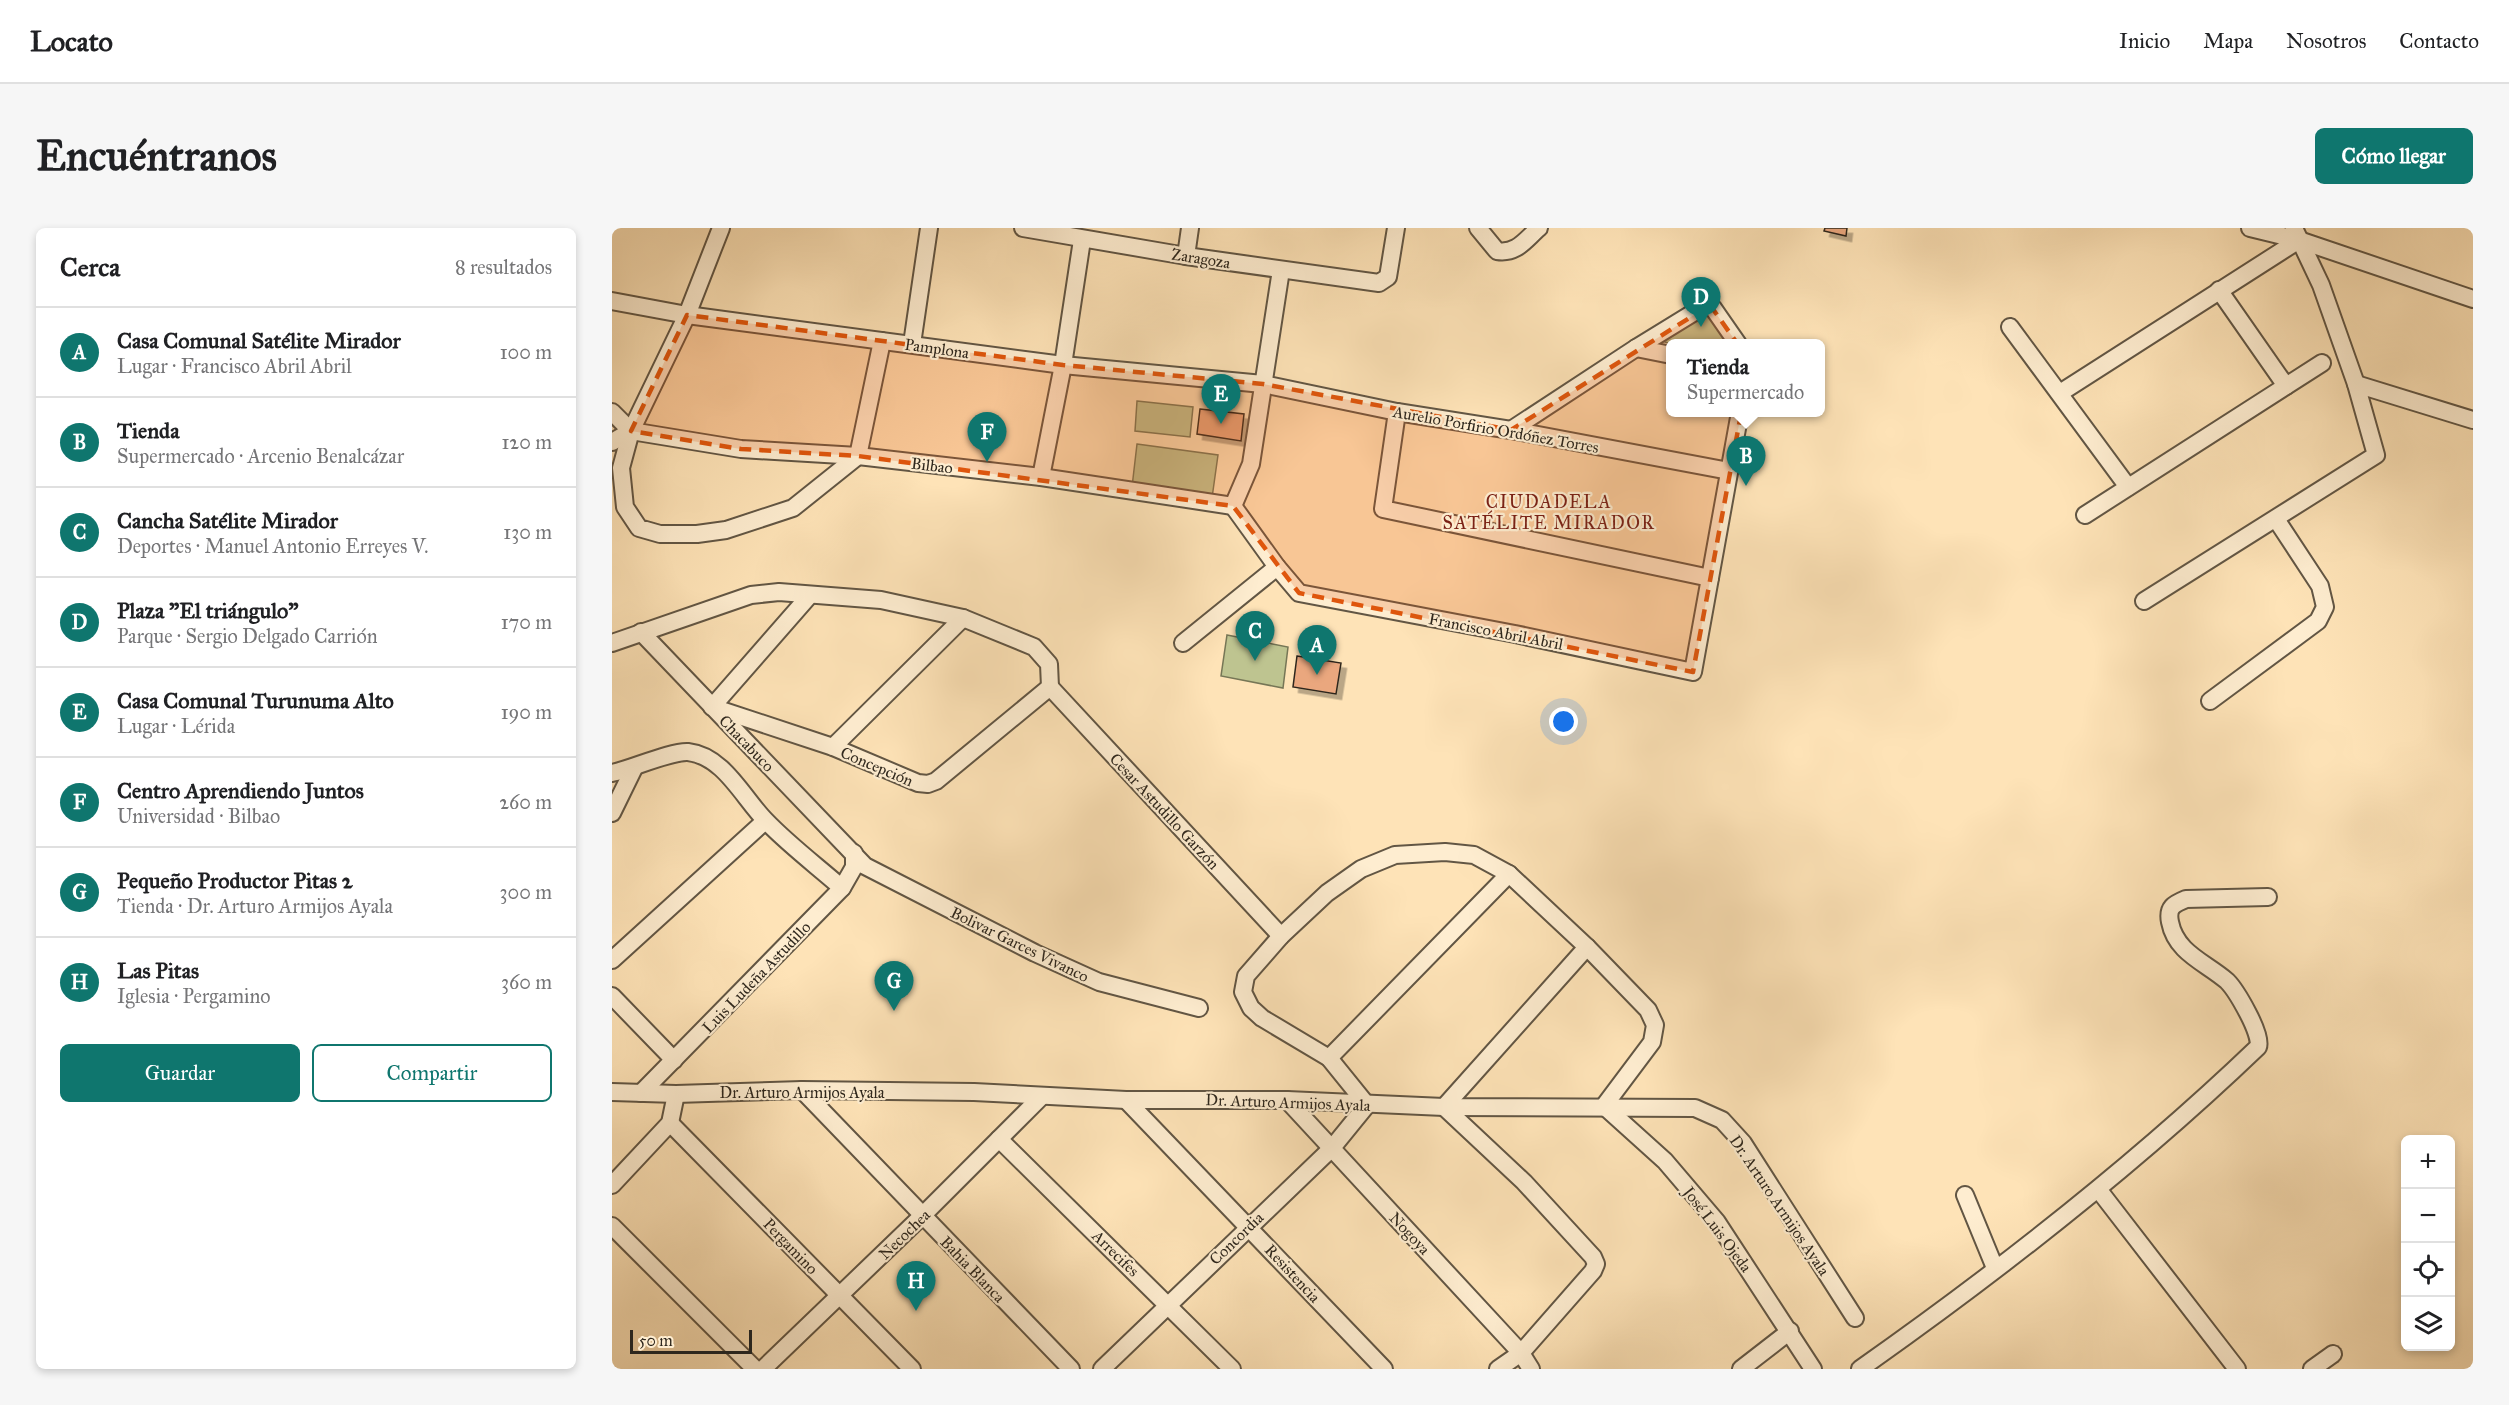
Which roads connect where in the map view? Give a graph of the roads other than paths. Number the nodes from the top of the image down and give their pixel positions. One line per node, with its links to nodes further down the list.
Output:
1 (721, 228): 16 (street)
2 (929, 228): 20 (street)
3 (1023, 228): 10 (street, Zaragoza)
4 (1190, 228): 11 (street)
5 (1396, 228): 12 (street, Zaragoza)
6 (1478, 228): 7 (street)
7 (1539, 228)
8 (2250, 228): 9 (street)
9 (2297, 234): 13 (street); 14 (street); 26 (street)
10 (1082, 240): 11 (street, Zaragoza); 24 (street)
11 (1186, 256): 12 (street, Zaragoza)
12 (1281, 270): 25 (street)
13 (2219, 290): 27 (street); 28 (street)
14 (2473, 299)
15 (612, 301): 16 (street, Pamplona)
16 (687, 315): 19 (street, Pamplona); 34 (street)
17 (2010, 327): 28 (street)
18 (1734, 339): 21 (street)
19 (882, 341): 20 (street, Pamplona); 36 (street)
20 (912, 344): 24 (street, Pamplona)
21 (1636, 348): 22 (street); 33 (street)
22 (1666, 354)
23 (2322, 363): 27 (street)
24 (1063, 365): 25 (street, Pamplona); 38 (street)
25 (1263, 384): 30 (street, Aurelio Porfirio Ordóñez Torres); 40 (street)
26 (2356, 384): 32 (street); 42 (street)
27 (2286, 386): 39 (street)
28 (2060, 393): 39 (street)
29 (612, 412): 34 (street)
30 (1397, 412): 33 (street, Aurelio Porfirio Ordóñez Torres); 44 (street)
31 (1739, 417): 37 (street)
32 (2473, 420)
33 (1511, 430): 37 (street, Aurelio Porfirio Ordóñez Torres)
34 (631, 431): 35 (street); 36 (street, Bilbao); 36 (street)
35 (612, 442)
36 (858, 456): 38 (street, Bilbao)
37 (1729, 471): 44 (street)
38 (1041, 477): 40 (street, Bilbao)
39 (2128, 487): 41 (street)
40 (1233, 506): 43 (street)
41 (2085, 515)
42 (2276, 519): 46 (street); 52 (street)
43 (1277, 567): 44 (street, Francisco Abril Abril); 50 (street)
44 (1710, 578)
45 (810, 595): 47 (street); 48 (street); 53 (street)
46 (2144, 601)
47 (963, 618): 51 (street); 54 (street)
48 (641, 632): 49 (street); 53 (street, Chacabuco)
49 (612, 643)
50 (1183, 643)
51 (1050, 687): 54 (street, Concepción); 63 (street, Cesar Astudillo Garzón)
52 (2210, 701)
53 (712, 707): 54 (street, Concepción); 59 (street, Chacabuco)
54 (832, 747)
55 (634, 768): 56 (street); 57 (street); 58 (street)
56 (612, 773)
57 (612, 813)
58 (765, 821): 61 (street); 65 (street)
59 (854, 853): 61 (street, Luis Ludeña Astudillo); 67 (street, Bolivar Garces Vivanco)
60 (1509, 874): 63 (street); 64 (street); 68 (street)
61 (842, 888): 69 (street, Luis Ludeña Astudillo)
62 (2268, 897): 84 (street)
63 (1281, 936): 68 (street)
64 (1587, 947): 78 (street); 79 (street)
65 (612, 960)
66 (612, 996): 69 (street)
67 (1199, 1008)
68 (1329, 1058): 77 (street)
69 (674, 1060): 72 (street, Luis Ludeña Astudillo)
70 (802, 1090): 73 (street, Dr. Arturo Armijos Ayala); 74 (street, Dr. Arturo Armijos Ayala); 86 (street, Bahia Blanca)
71 (612, 1092): 72 (street, Dr. Arturo Armijos Ayala)
72 (641, 1093): 73 (street, Dr. Arturo Armijos Ayala)
73 (676, 1094): 80 (street)
74 (1042, 1096): 75 (street, Dr. Arturo Armijos Ayala); 81 (street, Necochea)
75 (1126, 1100): 76 (street, Dr. Arturo Armijos Ayala); 88 (street, Resistencia)
76 (1287, 1100): 77 (street, Dr. Arturo Armijos Ayala); 82 (street, Nogoya)
77 (1367, 1105): 79 (street, Dr. Arturo Armijos Ayala); 82 (street, Concordia)
78 (1604, 1106): 79 (street, Dr. Arturo Armijos Ayala); 92 (street, Dr. Arturo Armijos Ayala); 93 (street, José Luis Ojeda)
79 (1444, 1107): 94 (street)
80 (670, 1123): 83 (street); 90 (street, Pergamino)
81 (999, 1139): 86 (street, Necochea); 91 (street, Arrecifes)
82 (1332, 1148): 88 (street, Concordia); 94 (street, Nogoya)
83 (612, 1185)
84 (2098, 1189): 89 (street); 108 (street)
85 (1965, 1195): 89 (street)
86 (922, 1216): 90 (street, Necochea); 99 (street, Bahia Blanca)
87 (612, 1226): 96 (street)
88 (1249, 1226): 91 (street, Concordia); 102 (street, Resistencia)
89 (1995, 1268): 107 (street)
90 (839, 1296): 97 (street, Necochea); 98 (street, Pergamino)
91 (1168, 1304): 100 (street, Concordia); 101 (street, Arrecifes)
92 (1855, 1318)
93 (1790, 1331): 105 (street); 106 (street, José Luis Ojeda)
94 (1521, 1353): 103 (street); 104 (street, Nogoya)
95 (2333, 1354): 109 (street)
96 (755, 1369)
97 (763, 1369)
98 (912, 1369)
99 (1071, 1369)
100 (1102, 1369)
101 (1232, 1369)
102 (1384, 1369)
103 (1498, 1369)
104 (1531, 1369)
105 (1741, 1369)
106 (1813, 1369)
107 (1860, 1369)
108 (2237, 1369)
109 (2313, 1369)

